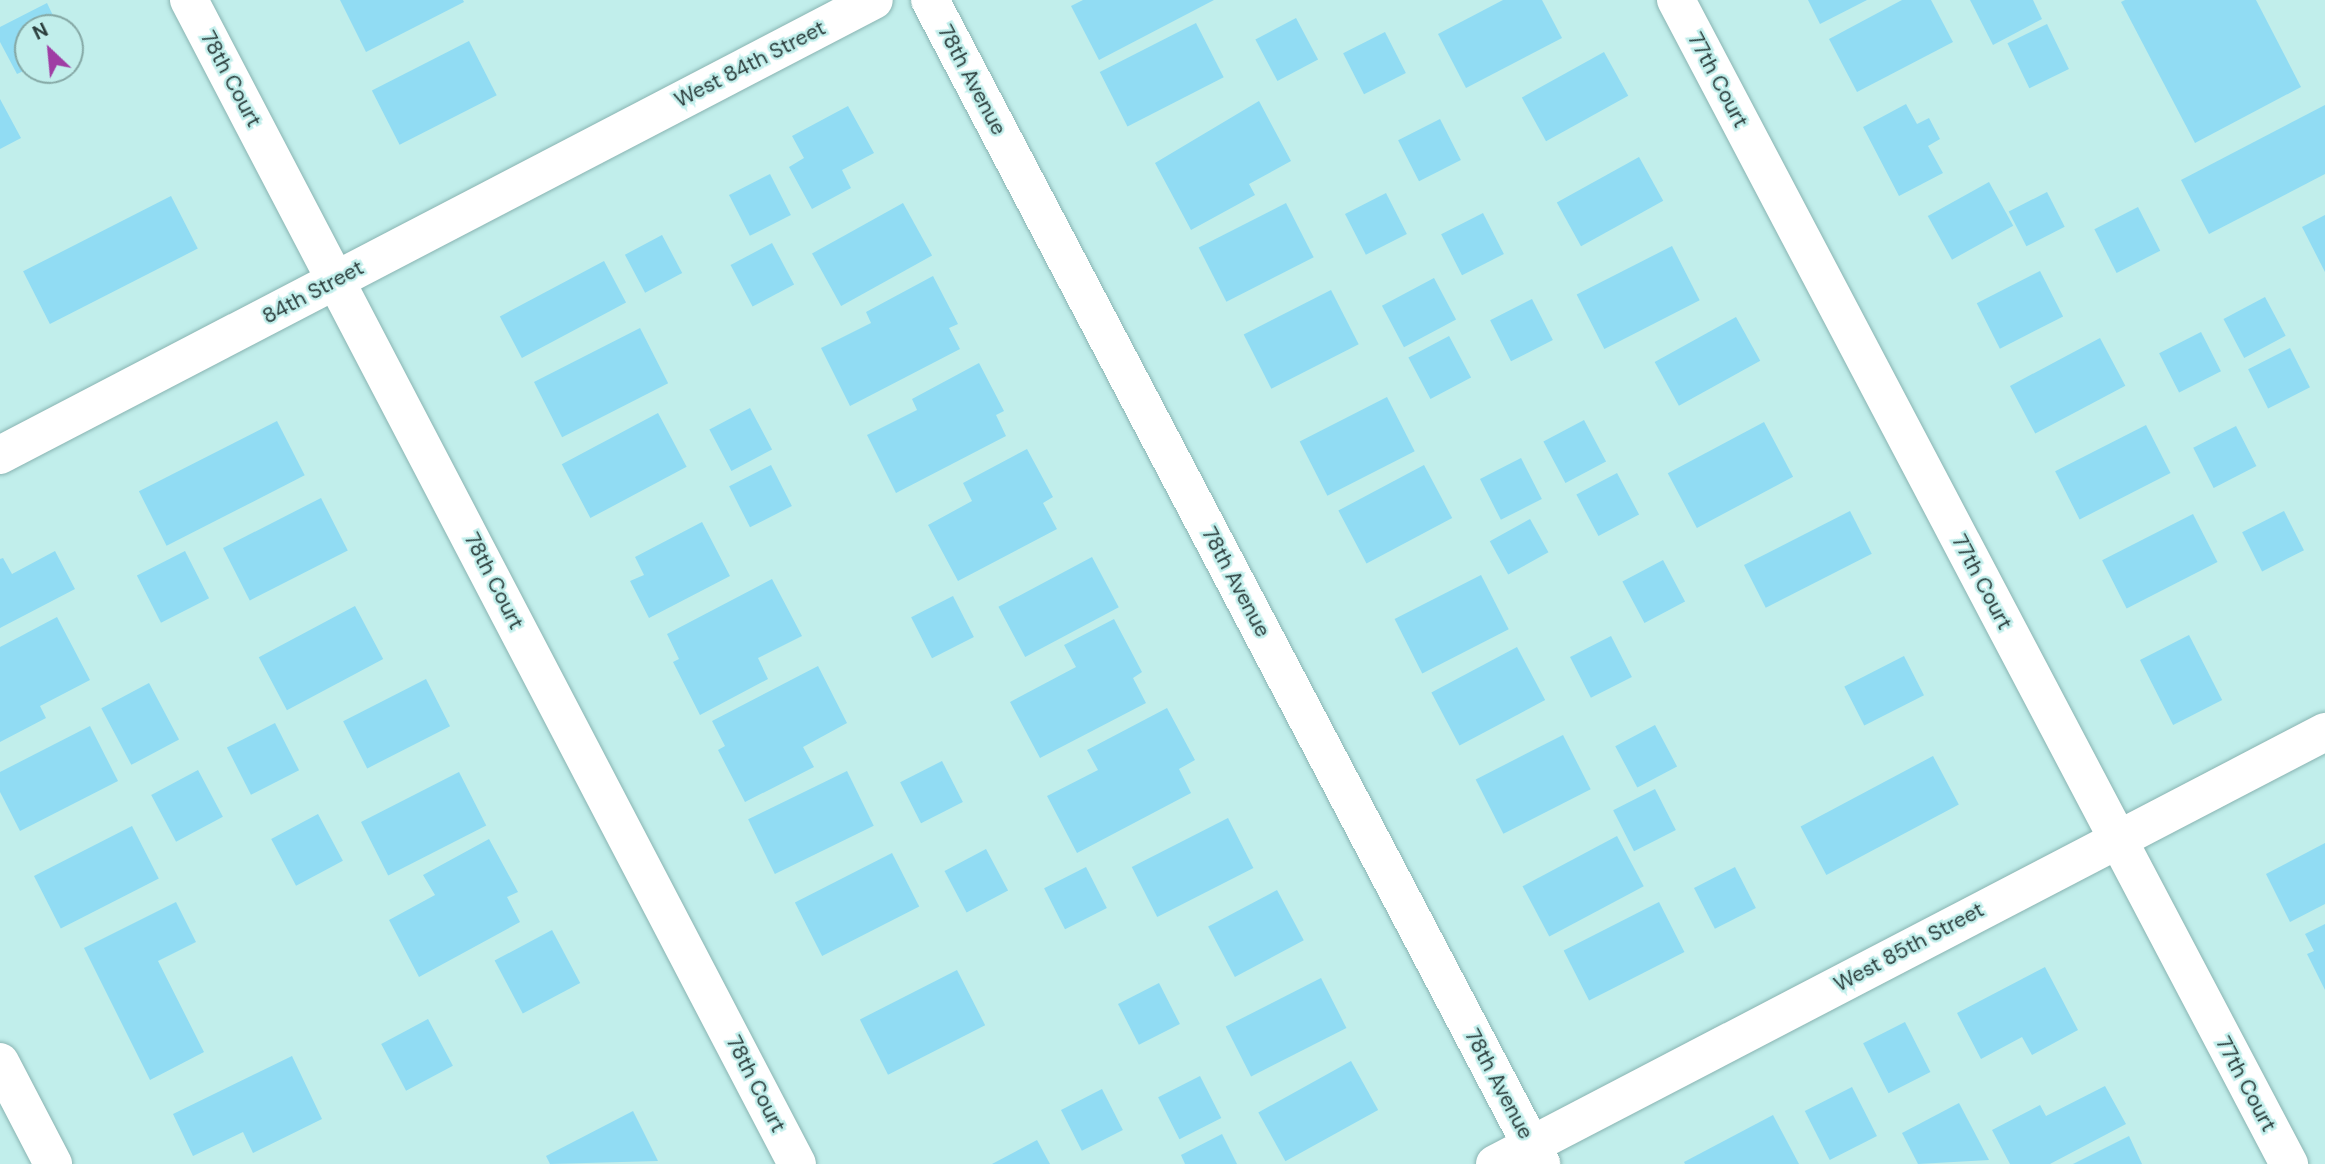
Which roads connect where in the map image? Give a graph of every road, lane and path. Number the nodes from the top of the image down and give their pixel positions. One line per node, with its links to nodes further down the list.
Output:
1 (189, 0): 6 (street, 78th Court)
2 (874, 0): 5 (street, West 84th Street)
3 (930, 0): 11 (street, 78th Avenue)
4 (1676, 0): 9 (street, 77th Court)
5 (625, 129): 6 (street, 84th Street)
6 (337, 280): 7 (street, 84th Street); 13 (street, 78th Court)
7 (0, 455)
8 (2325, 732): 9 (street, West 85th Street)
9 (2117, 839): 11 (street, West 85th Street); 15 (street, 77th Court)
10 (0, 1062): 12 (street)
11 (1536, 1154): 14 (street, West 85th Street)
12 (53, 1164)
13 (797, 1164)
14 (1495, 1164)
15 (2289, 1164)

